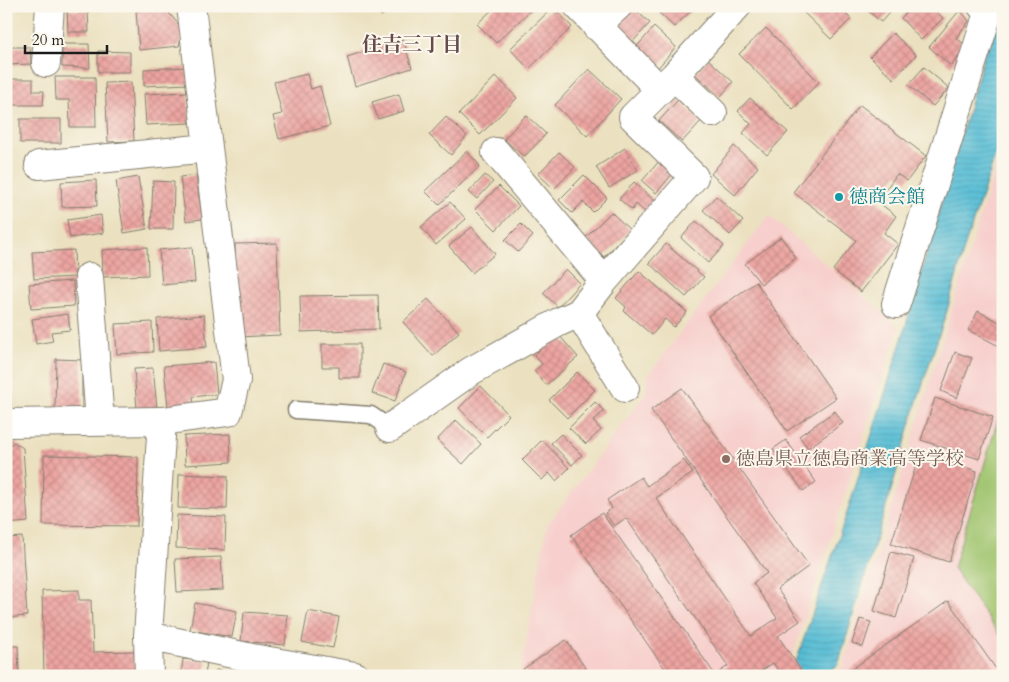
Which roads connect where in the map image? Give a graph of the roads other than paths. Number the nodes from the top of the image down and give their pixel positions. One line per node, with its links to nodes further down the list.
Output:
1 (50, 6): 8 (street)
2 (191, 6): 11 (street)
3 (578, 6): 7 (street)
4 (618, 6): 7 (street)
5 (737, 6): 9 (street)
6 (982, 6): 16 (street)
7 (596, 26): 9 (street)
8 (46, 63)
9 (667, 83): 10 (street); 15 (street)
10 (713, 114)
11 (208, 148): 13 (street); 20 (street)
12 (496, 152): 15 (street)
13 (39, 165)
14 (88, 277): 21 (street)
15 (604, 280): 17 (street)
16 (896, 304)
17 (578, 313): 18 (street); 23 (street)
18 (626, 388)
19 (296, 410): 23 (lane)
20 (162, 420): 21 (street); 24 (street)
21 (100, 422): 22 (street)
22 (6, 423)
23 (390, 428)
24 (148, 636): 25 (street); 26 (street)
25 (149, 676)
26 (355, 676)

